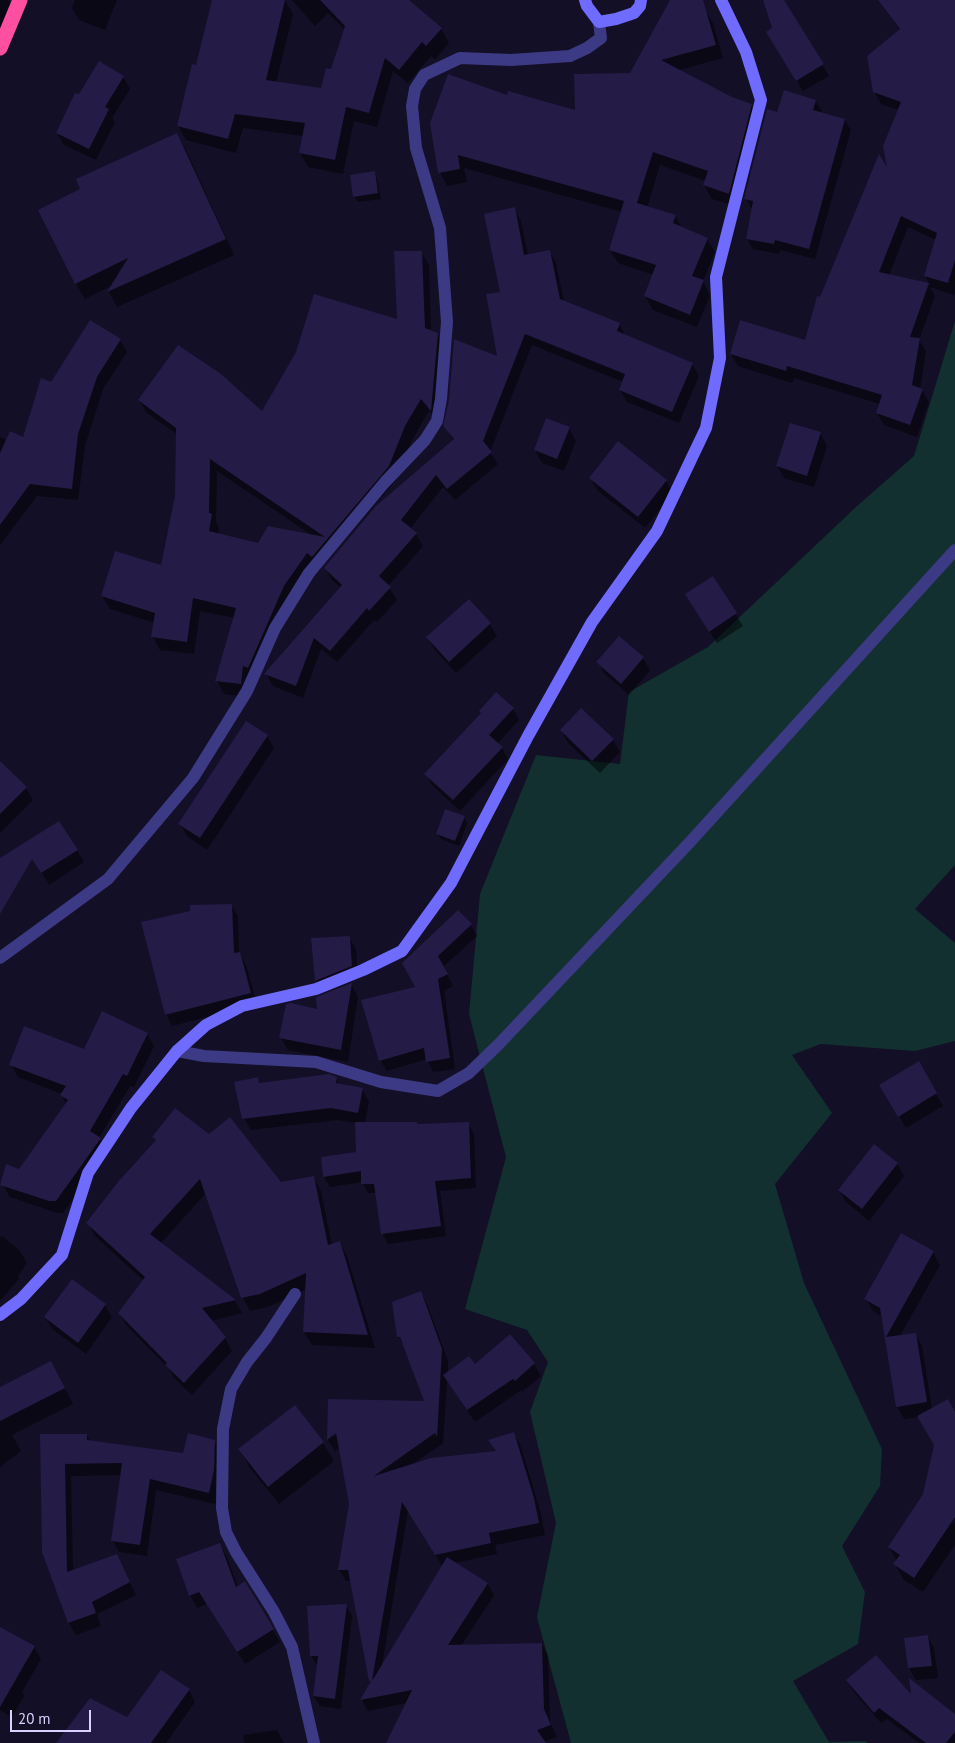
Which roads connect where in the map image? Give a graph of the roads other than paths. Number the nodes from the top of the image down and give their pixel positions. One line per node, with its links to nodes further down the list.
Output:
1 (20, 0): 6 (highway)
2 (585, 0): 5 (street)
3 (641, 0): 5 (street)
4 (721, 0): 9 (street)
5 (599, 22): 8 (street)
6 (0, 48)
7 (955, 550): 9 (street)
8 (0, 958)
9 (177, 1051): 11 (street)
10 (295, 1294): 12 (street)
11 (0, 1315)
12 (314, 1743)

